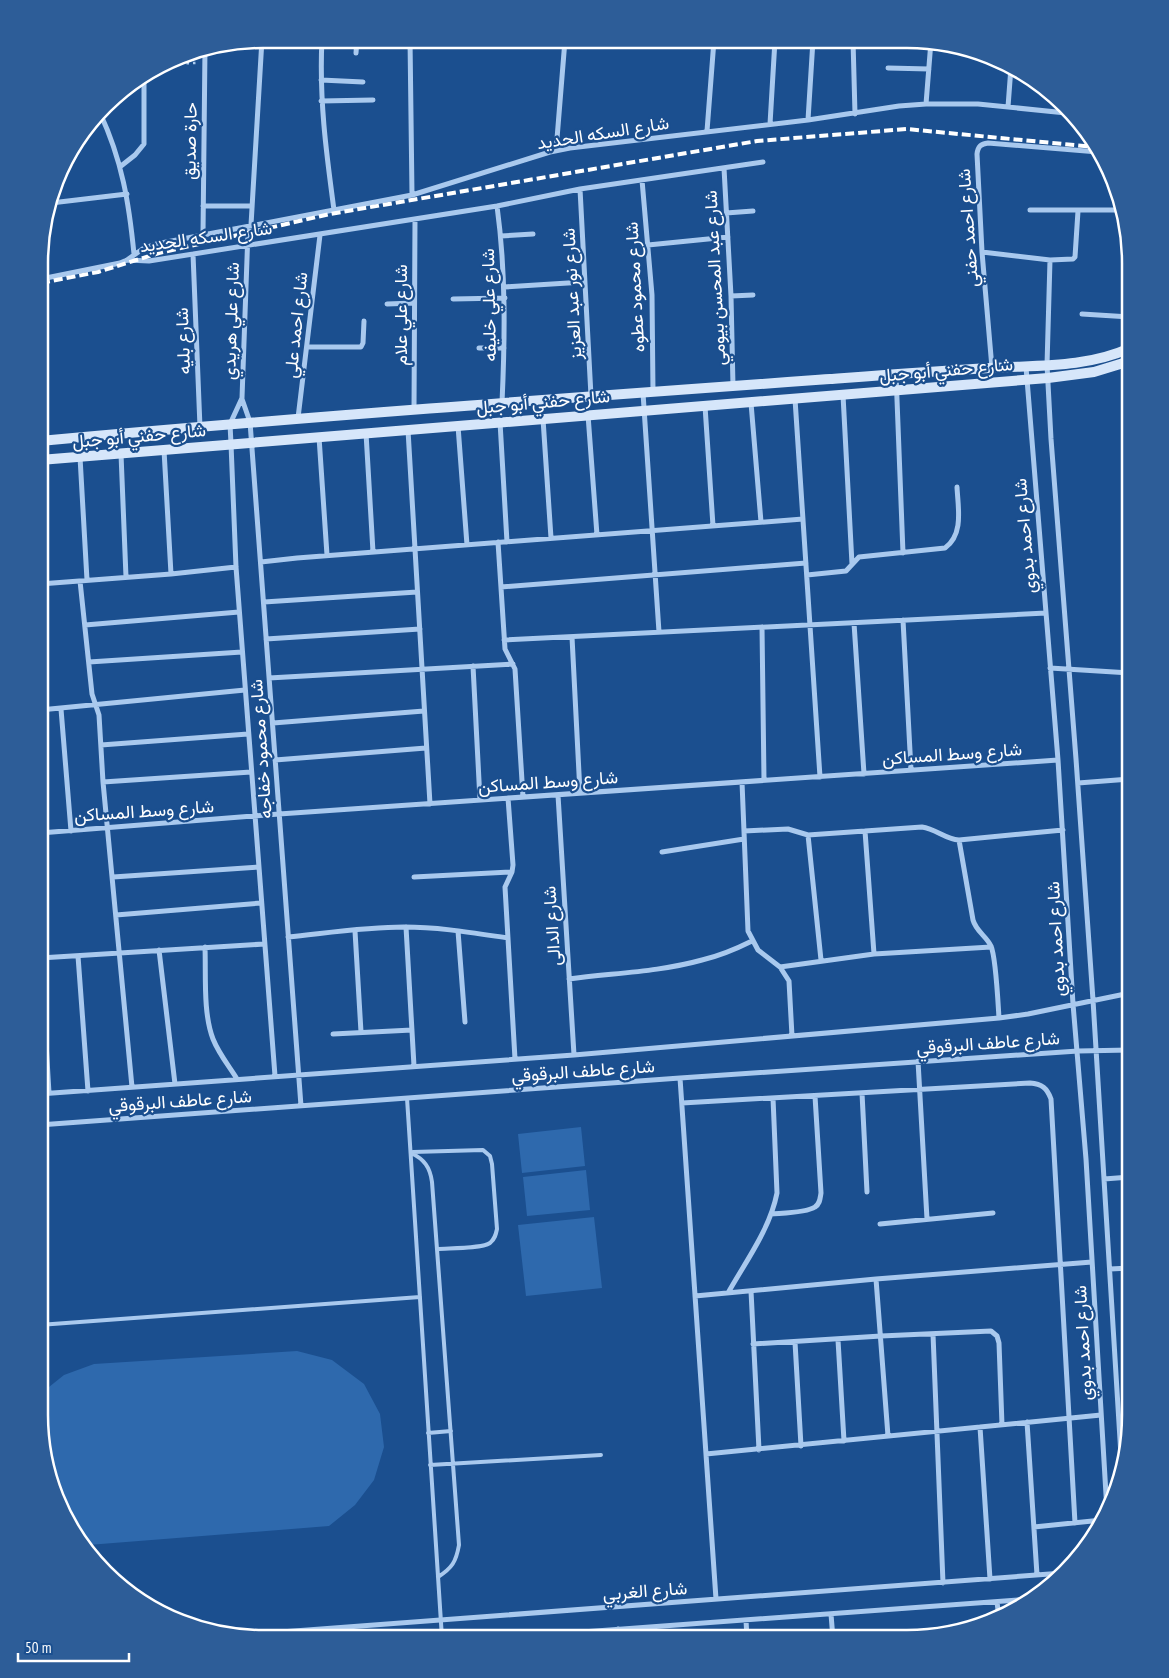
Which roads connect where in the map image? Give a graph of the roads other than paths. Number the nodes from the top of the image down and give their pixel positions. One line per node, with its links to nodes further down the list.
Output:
1 (261, 48): 40 (street, شارع علي هريدي)
2 (322, 48): 16 (street)
3 (356, 48): 11 (street)
4 (410, 48): 37 (street)
5 (564, 48): 29 (street)
6 (713, 48): 28 (street)
7 (775, 48): 27 (street)
8 (812, 48): 26 (street)
9 (853, 48): 24 (street)
10 (930, 49): 14 (street)
11 (356, 53)
12 (205, 56): 39 (street, حارة صديق)
13 (888, 68): 14 (street)
14 (929, 69): 21 (street)
15 (1010, 74): 22 (street)
16 (321, 80): 17 (street); 20 (street)
17 (363, 82)
18 (144, 83): 32 (street)
19 (372, 100): 20 (street)
20 (321, 101): 42 (street)
21 (926, 104): 22 (street, شارع السكه الحديد); 24 (street, شارع السكه الحديد)
22 (1008, 107): 23 (street, شارع السكه الحديد)
23 (1061, 112)
24 (855, 114): 26 (street, شارع السكه الحديد)
25 (103, 119): 32 (street)
26 (808, 120): 27 (street, شارع السكه الحديد)
27 (770, 124): 28 (street, شارع السكه الحديد)
28 (707, 131): 29 (street, شارع السكه الحديد)
29 (556, 151): 37 (street, شارع السكه الحديد)
30 (1091, 151): 57 (street, شارع احمد حفني)
31 (763, 162): 33 (street, شارع السكه الحديد)
32 (121, 166): 36 (street)
33 (724, 168): 34 (street, شارع السكه الحديد); 47 (street, شارع عبد المحسن بيومي)
34 (642, 180): 35 (street, شارع السكه الحديد); 55 (street, شارع محمود عطوه)
35 (580, 189): 41 (street, شارع السكه الحديد); 63 (street, شارع نور عبد العزيز)
36 (127, 194): 38 (street); 58 (street)
37 (412, 195): 42 (street, شارع السكه الحديد)
38 (56, 202)
39 (203, 206): 40 (street); 50 (street, حارة صديق)
40 (252, 206): 49 (street, شارع علي هريدي)
41 (497, 206): 48 (street, شارع السكه الحديد); 53 (street, شارع علي خليفه)
42 (334, 210): 49 (street, شارع السكه الحديد)
43 (1030, 210): 45 (street)
44 (1115, 210): 45 (street)
45 (1078, 211): 61 (street)
46 (753, 212): 47 (street)
47 (726, 214): 54 (street, شارع عبد المحسن بيومي)
48 (416, 220): 52 (street, شارع السكه الحديد); 69 (street, شارع علي علام)
49 (250, 225): 50 (street, شارع السكه الحديد); 56 (street, شارع علي هريدي)
50 (203, 234): 58 (street, شارع السكه الحديد)
51 (533, 234): 53 (street)
52 (320, 235): 56 (street, شارع السكه الحديد); 74 (street, شارع احمد علي)
53 (501, 236): 64 (street, شارع علي خليفه)
54 (728, 237): 55 (street); 66 (street, شارع عبد المحسن بيومي)
55 (648, 245): 87 (street, شارع محمود عطوه)
56 (248, 246): 59 (street, شارع السكه الحديد); 90 (street, شارع علي هريدي)
57 (982, 252): 61 (street); 81 (street, شارع احمد حفني)
58 (134, 254): 60 (street, شارع السكه الحديد)
59 (194, 254): 60 (street, شارع السكه الحديد); 104 (street, شارع بليه)
60 (127, 260): 62 (street, شارع السكه الحديد)
61 (1050, 260): 79 (street, شارع احمد بدوي)
62 (48, 277)
63 (584, 282): 64 (street); 89 (street, شارع نور عبد العزيز)
64 (504, 287): 68 (street, شارع علي خليفه)
65 (753, 294): 66 (street)
66 (731, 296): 85 (street, شارع عبد المحسن بيومي)
67 (453, 298): 68 (street)
68 (505, 298): 76 (street, شارع علي خليفه)
69 (414, 303): 70 (street); 95 (street, شارع علي علام)
70 (387, 304)
71 (1082, 314): 72 (street)
72 (1122, 316)
73 (364, 321): 74 (street)
74 (308, 347): 98 (street, شارع احمد علي)
75 (479, 348): 76 (street)
76 (504, 348): 93 (street, شارع علي خليفه)
77 (1122, 351): 79 (street, شارع حفني أبو جبل)
78 (1122, 363): 83 (street, شارع حفني أبو جبل)
79 (1047, 365): 80 (street, شارع حفني أبو جبل); 83 (street, شارع احمد بدوي)
80 (1026, 366): 81 (street, شارع حفني أبو جبل); 84 (street, شارع احمد بدوي)
81 (992, 368): 82 (street, شارع حفني أبو جبل)
82 (896, 374): 85 (street, شارع حفني أبو جبل); 86 (street)
83 (1048, 378): 84 (street, شارع حفني أبو جبل); 161 (street, شارع احمد بدوي)
84 (1026, 380): 86 (street, شارع حفني أبو جبل); 144 (street, شارع احمد بدوي)
85 (733, 386): 87 (street, شارع حفني أبو جبل)
86 (896, 390): 88 (street, شارع حفني أبو جبل); 127 (street)
87 (648, 393): 89 (street, شارع حفني أبو جبل); 96 (street, شارع محمود عطوه)
88 (843, 394): 91 (street, شارع حفني أبو جبل); 131 (street)
89 (591, 397): 93 (street, شارع حفني أبو جبل)
90 (242, 398): 100 (street, شارع علي هريدي); 102 (street, شارع علي هريدي)
91 (795, 398): 92 (street, شارع حفني أبو جبل); 116 (street)
92 (751, 402): 94 (street, شارع حفني أبو جبل); 117 (street)
93 (502, 404): 95 (street, شارع حفني أبو جبل)
94 (705, 406): 96 (street, شارع حفني أبو جبل); 118 (street)
95 (414, 410): 98 (street, شارع حفني أبو جبل)
96 (644, 411): 97 (street, شارع حفني أبو جبل); 119 (street, شارع محمود عطوه)
97 (588, 415): 99 (street, شارع حفني أبو جبل); 120 (street)
98 (298, 419): 100 (street, شارع حفني أبو جبل)
99 (543, 419): 101 (street, شارع حفني أبو جبل); 121 (street)
100 (250, 422): 102 (street, شارع حفني أبو جبل); 109 (street, شارع محمود خفاجه)
101 (500, 422): 103 (street, شارع حفني أبو جبل); 123 (street)
102 (230, 424): 104 (street, شارع حفني أبو جبل); 110 (street, شارع محمود خفاجه)
103 (458, 426): 105 (street, شارع حفني أبو جبل); 124 (street)
104 (200, 427): 108 (street, شارع حفني أبو جبل)
105 (408, 430): 106 (street, شارع حفني أبو جبل); 125 (street)
106 (366, 433): 107 (street, شارع حفني أبو جبل); 126 (street)
107 (319, 437): 109 (street, شارع حفني أبو جبل); 128 (street)
108 (48, 440)
109 (252, 442): 110 (street, شارع حفني أبو جبل); 129 (street, شارع محمود خفاجه)
110 (230, 444): 111 (street, شارع حفني أبو جبل); 132 (street, شارع محمود خفاجه)
111 (164, 450): 112 (street, شارع حفني أبو جبل); 133 (street)
112 (120, 453): 113 (street, شارع حفني أبو جبل); 136 (street)
113 (80, 457): 114 (street, شارع حفني أبو جبل); 138 (street)
114 (48, 459)
115 (957, 487): 127 (street)
116 (803, 518): 117 (street); 130 (street)
117 (761, 522): 118 (street)
118 (713, 526): 119 (street)
119 (652, 530): 120 (street); 134 (street, شارع محمود عطوه)
120 (597, 534): 121 (street)
121 (551, 538): 123 (street)
122 (498, 542): 123 (street); 124 (street); 140 (street)
123 (507, 542)
124 (467, 545): 125 (street)
125 (415, 549): 126 (street); 141 (street)
126 (373, 552): 128 (street)
127 (903, 553): 131 (street)
128 (327, 555): 129 (street)
129 (260, 562): 142 (street, شارع محمود خفاجه)
130 (806, 562): 134 (street); 135 (street)
131 (852, 564): 135 (street)
132 (236, 566): 133 (street); 143 (street, شارع محمود خفاجه)
133 (171, 574): 136 (street)
134 (655, 575): 140 (street); 151 (street, شارع محمود عطوه)
135 (806, 575): 148 (street)
136 (126, 577): 138 (street)
137 (80, 580): 138 (street); 139 (street); 147 (street)
138 (87, 580)
139 (48, 583)
140 (501, 587): 154 (street)
141 (417, 592): 142 (street); 150 (street)
142 (264, 602): 153 (street, شارع محمود خفاجه)
143 (239, 612): 147 (street); 155 (street, شارع محمود خفاجه)
144 (1046, 613): 145 (street); 159 (street, شارع احمد بدوي)
145 (903, 620): 146 (street); 175 (street)
146 (854, 623): 148 (street); 177 (street)
147 (84, 625): 156 (street)
148 (810, 625): 149 (street); 178 (street)
149 (762, 627): 151 (street); 179 (street)
150 (420, 629): 153 (street); 160 (street)
151 (659, 632): 152 (street)
152 (572, 637): 154 (street); 184 (street)
153 (266, 639): 163 (street, شارع محمود خفاجه)
154 (504, 640): 157 (street)
155 (242, 652): 156 (street); 164 (street, شارع محمود خفاجه)
156 (88, 662): 165 (street)
157 (513, 664): 158 (street); 186 (street)
158 (473, 666): 160 (street); 188 (street)
159 (1050, 668): 161 (street); 174 (street, شارع احمد بدوي)
160 (422, 669): 163 (street); 168 (street)
161 (1070, 669): 162 (street); 183 (street, شارع احمد بدوي)
162 (1122, 672)
163 (269, 678): 169 (street, شارع محمود خفاجه)
164 (245, 690): 165 (street); 170 (street, شارع محمود خفاجه)
165 (95, 704): 166 (street); 171 (street)
166 (61, 709): 167 (street); 194 (street)
167 (48, 710)
168 (424, 711): 169 (street); 172 (street)
169 (273, 722): 173 (street, شارع محمود خفاجه)
170 (248, 734): 171 (street); 176 (street, شارع محمود خفاجه)
171 (101, 745): 181 (street)
172 (426, 748): 173 (street); 189 (street)
173 (275, 760): 190 (street, شارع محمود خفاجه)
174 (1058, 760): 175 (street, شارع وسط المساكن); 193 (street, شارع احمد بدوي)
175 (911, 770): 177 (street, شارع وسط المساكن)
176 (251, 772): 181 (street); 191 (street, شارع محمود خفاجه)
177 (864, 774): 178 (street, شارع وسط المساكن)
178 (820, 776): 179 (street, شارع وسط المساكن)
179 (764, 780): 182 (street, شارع وسط المساكن)
180 (1122, 780): 183 (street)
181 (103, 782): 192 (street)
182 (742, 782): 184 (street, شارع وسط المساكن); 195 (street)
183 (1078, 783): 226 (street, شارع احمد بدوي)
184 (580, 793): 185 (street, شارع وسط المساكن)
185 (558, 795): 186 (street, شارع وسط المساكن); 224 (street, شارع الدالى)
186 (524, 797): 187 (street, شارع وسط المساكن)
187 (508, 798): 188 (street, شارع وسط المساكن); 203 (street)
188 (480, 800): 189 (street, شارع وسط المساكن)
189 (430, 804): 190 (street, شارع وسط المساكن)
190 (279, 814): 191 (street, شارع وسط المساكن); 211 (street, شارع محمود خفاجه)
191 (255, 816): 192 (street, شارع وسط المساكن); 202 (street, شارع محمود خفاجه)
192 (109, 829): 194 (street, شارع وسط المساكن); 204 (street)
193 (1063, 830): 200 (street); 227 (street, شارع احمد بدوي)
194 (71, 831): 197 (street, شارع وسط المساكن)
195 (744, 831): 198 (street); 199 (street)
196 (865, 831): 198 (street); 200 (street); 219 (street)
197 (48, 832)
198 (808, 836): 222 (street)
199 (744, 840): 201 (street); 213 (street)
200 (959, 840): 216 (street)
201 (662, 852)
202 (258, 867): 204 (street); 206 (street, شارع محمود خفاجه)
203 (512, 872): 205 (street); 212 (street)
204 (113, 877): 207 (street)
205 (414, 877)
206 (261, 903): 207 (street); 214 (street, شارع محمود خفاجه)
207 (116, 914): 218 (street)
208 (406, 927): 209 (street); 210 (street); 230 (street)
209 (355, 930): 211 (street); 231 (street)
210 (458, 931): 212 (street); 229 (street)
211 (288, 937): 241 (street, شارع محمود خفاجه)
212 (508, 938): 238 (street)
213 (752, 941): 223 (street); 224 (street)
214 (264, 944): 215 (street); 242 (street, شارع محمود خفاجه)
215 (205, 947): 217 (street); 245 (street)
216 (991, 947): 219 (street); 228 (street)
217 (159, 950): 218 (street); 246 (street)
218 (120, 952): 220 (street); 247 (street)
219 (874, 954): 222 (street)
220 (78, 956): 221 (street); 249 (street)
221 (48, 958)
222 (821, 960): 223 (street)
223 (780, 967): 233 (street)
224 (569, 978): 237 (street, شارع الدالى)
225 (1122, 995): 226 (street, شارع عاطف البرقوقي)
226 (1093, 1000): 227 (street, شارع عاطف البرقوقي); 234 (street, شارع احمد بدوي)
227 (1073, 1004): 228 (street, شارع عاطف البرقوقي); 236 (street, شارع احمد بدوي)
228 (999, 1018): 233 (street, شارع عاطف البرقوقي)
229 (465, 1022)
230 (412, 1030): 231 (street); 240 (street)
231 (361, 1032): 232 (street)
232 (333, 1034)
233 (792, 1036): 237 (street, شارع عاطف البرقوقي)
234 (1096, 1050): 235 (street, شارع عاطف البرقوقي); 236 (street, شارع عاطف البرقوقي); 260 (street, شارع احمد بدوي)
235 (1122, 1050)
236 (1078, 1051): 239 (street, شارع عاطف البرقوقي); 267 (street, شارع احمد بدوي)
237 (574, 1054): 238 (street, شارع عاطف البرقوقي)
238 (515, 1059): 240 (street, شارع عاطف البرقوقي)
239 (918, 1062): 244 (street, شارع عاطف البرقوقي); 248 (street)
240 (414, 1066): 241 (street, شارع عاطف البرقوقي)
241 (298, 1074): 242 (street, شارع عاطف البرقوقي); 256 (street, شارع محمود خفاجه)
242 (274, 1076): 245 (street, شارع عاطف البرقوقي)
243 (48, 1078): 250 (street)
244 (680, 1078): 253 (street, شارع عاطف البرقوقي); 255 (street)
245 (237, 1079): 246 (street, شارع عاطف البرقوقي)
246 (175, 1084): 247 (street, شارع عاطف البرقوقي)
247 (132, 1087): 249 (street, شارع عاطف البرقوقي)
248 (919, 1089): 251 (street); 264 (street); 268 (street)
249 (88, 1091): 250 (street, شارع عاطف البرقوقي)
250 (49, 1093)
251 (862, 1093): 252 (street); 261 (street)
252 (815, 1096): 254 (street); 263 (street)
253 (407, 1098): 256 (street, شارع عاطف البرقوقي); 258 (lane)
254 (773, 1098): 255 (street); 263 (street)
255 (682, 1103): 274 (street)
256 (301, 1106): 257 (street, شارع عاطف البرقوقي)
257 (48, 1124)
258 (411, 1152): 266 (lane); 266 (lane); 275 (lane)
259 (1122, 1178): 260 (street)
260 (1104, 1179): 270 (street, شارع احمد بدوي)
261 (867, 1192)
262 (993, 1213): 264 (street)
263 (771, 1214): 273 (street)
264 (927, 1219): 265 (street)
265 (880, 1224)
266 (437, 1249): 287 (lane)
267 (1092, 1262): 268 (street); 282 (street, شارع احمد بدوي)
268 (1060, 1265): 271 (street); 283 (street)
269 (1122, 1268): 270 (street)
270 (1110, 1269): 292 (street, شارع احمد بدوي)
271 (876, 1279): 272 (street); 278 (street)
272 (751, 1291): 273 (street); 281 (street)
273 (728, 1293): 274 (street)
274 (695, 1296): 295 (street)
275 (420, 1297): 276 (lane); 288 (lane)
276 (48, 1325)
277 (933, 1334): 278 (street); 285 (street); 289 (street)
278 (881, 1336): 279 (street); 290 (street)
279 (838, 1340): 280 (street); 291 (street)
280 (795, 1342): 281 (street); 293 (street)
281 (753, 1344): 294 (street)
282 (1101, 1415): 283 (street); 299 (street, شارع احمد بدوي)
283 (1069, 1418): 284 (street); 301 (street)
284 (1027, 1422): 285 (street); 302 (street)
285 (1002, 1425): 286 (street)
286 (980, 1427): 289 (street); 306 (street)
287 (451, 1431): 288 (lane); 297 (lane)
288 (428, 1432): 298 (lane)
289 (938, 1432): 290 (street); 307 (street)
290 (888, 1436): 291 (street)
291 (844, 1441): 293 (street)
292 (1120, 1441)
293 (801, 1446): 294 (street)
294 (759, 1450): 295 (street)
295 (706, 1454): 308 (street)
296 (601, 1455): 297 (lane)
297 (454, 1464): 298 (lane); 305 (lane)
298 (430, 1465): 305 (lane)
299 (1106, 1495)
300 (1094, 1521): 301 (street)
301 (1075, 1523): 302 (street)
302 (1034, 1526): 304 (street)
303 (1052, 1574): 304 (street, شارع الغربي)
304 (1037, 1575): 306 (street, شارع الغربي)
305 (438, 1577): 313 (lane)
306 (990, 1579): 307 (street, شارع الغربي)
307 (943, 1583): 308 (street, شارع الغربي)
308 (716, 1599): 313 (street, شارع الغربي)
309 (1017, 1600): 310 (street, شارع الغربي)
310 (997, 1602): 311 (street); 312 (street, شارع الغربي)
311 (998, 1610)
312 (831, 1614): 314 (street, شارع الغربي); 319 (street)
313 (440, 1620): 315 (street, شارع الغربي); 316 (lane)
314 (746, 1620): 317 (street, شارع الغربي); 318 (street)
315 (308, 1630)
316 (441, 1630)
317 (618, 1630)
318 (747, 1630)
319 (832, 1630)

